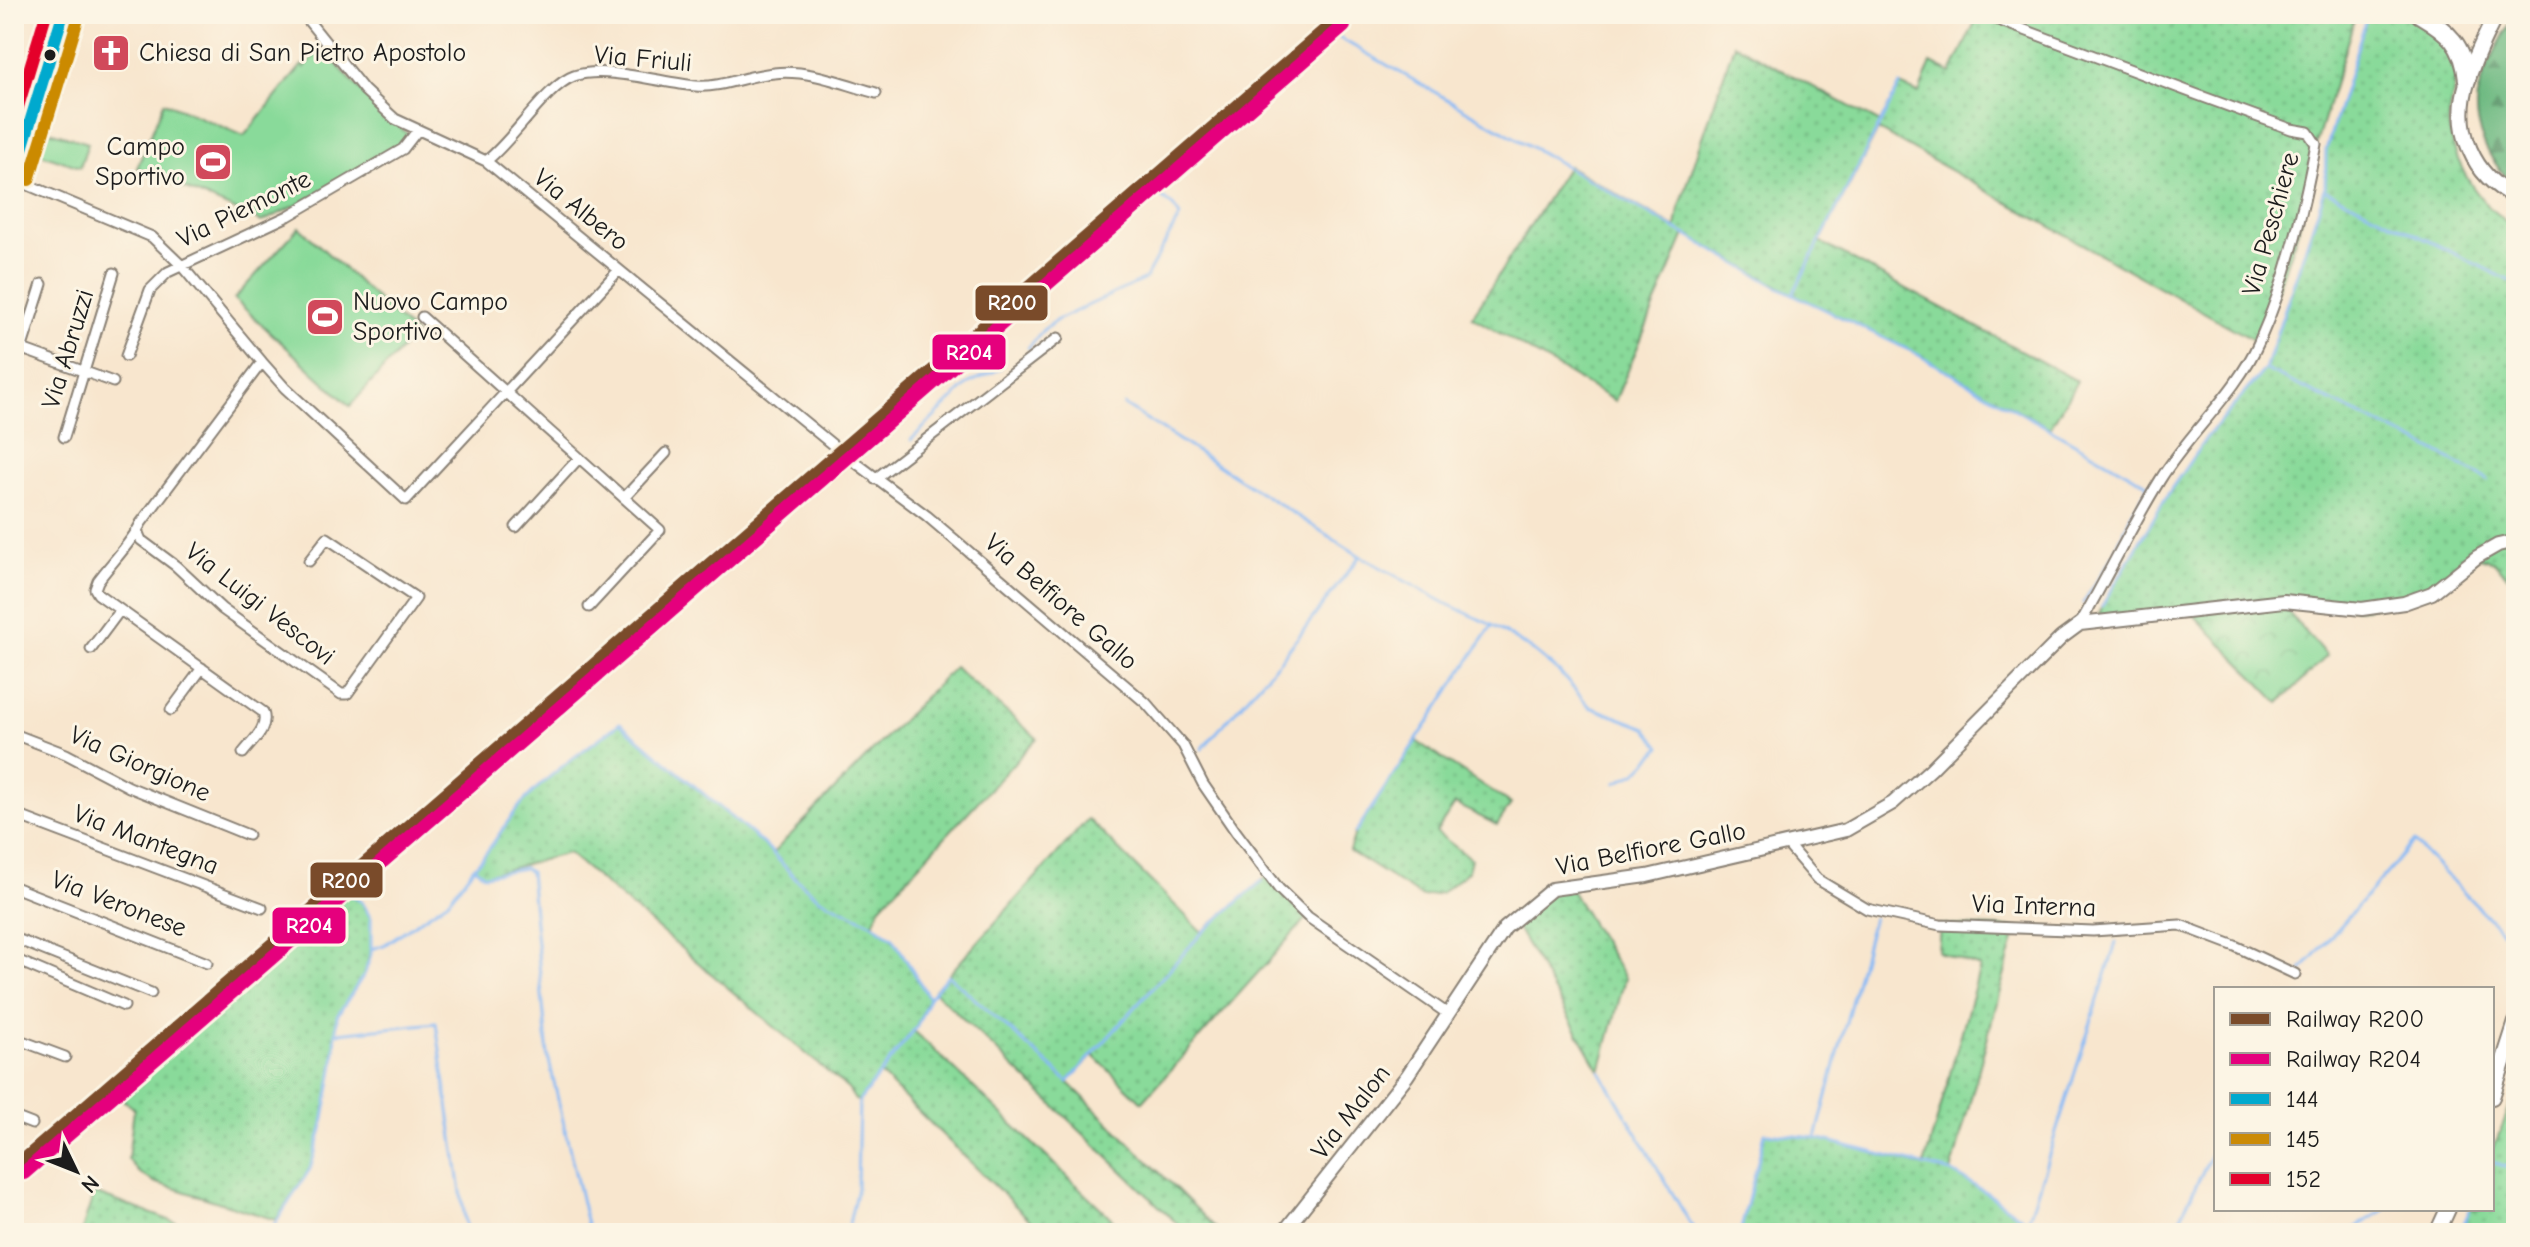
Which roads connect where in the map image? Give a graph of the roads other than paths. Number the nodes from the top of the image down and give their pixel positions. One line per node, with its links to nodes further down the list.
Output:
1 (63, 14): 9 (street)
2 (303, 14): 10 (street, Via Albero)
3 (1982, 14): 40 (street, Via Peschiere)
4 (2419, 14): 6 (highway)
5 (2496, 14): 6 (main road)
6 (2467, 80): 13 (main road)
7 (14, 93): 9 (street)
8 (876, 93): 11 (street, Via Friuli)
9 (36, 101): 12 (street)
10 (417, 131): 11 (street, Via Albero); 15 (street, Via Piemonte)
11 (486, 161): 16 (street, Via Albero)
12 (14, 177): 15 (street)
13 (2509, 194): 14 (main road)
14 (2516, 205)
15 (181, 265): 22 (street, Via Piemonte); 23 (street)
16 (619, 270): 27 (street); 29 (street, Via Albero)
17 (114, 273): 25 (street, Via Abruzzi)
18 (42, 284): 21 (street)
19 (422, 317): 27 (street)
20 (1058, 338): 32 (street)
21 (18, 347): 24 (street); 25 (street)
22 (126, 356)
23 (262, 362): 27 (street); 35 (street)
24 (14, 372)
25 (84, 372): 26 (street); 28 (street, Via Abruzzi)
26 (113, 382)
27 (505, 393): 31 (street)
28 (64, 437)
29 (834, 446): 32 (street, Via Belfiore Gallo)
30 (666, 453): 33 (street)
31 (579, 458): 33 (street); 34 (street)
32 (875, 479): 58 (street, Via Belfiore Gallo)
33 (624, 498): 38 (street)
34 (516, 527)
35 (138, 533): 37 (street, Via Luigi Vescovi); 39 (street)
36 (2516, 541): 40 (street, Via Peschiere)
37 (309, 561)
38 (589, 607)
39 (120, 610): 42 (street); 43 (street)
40 (2080, 624): 41 (street, Via Peschiere)
41 (2061, 638): 49 (street, Via Belfiore Gallo)
42 (91, 649)
43 (202, 668): 44 (street); 46 (street)
44 (171, 710)
45 (14, 734): 48 (street, Via Giorgione)
46 (243, 753)
47 (14, 814): 51 (street, Via Mantegna)
48 (248, 835)
49 (1787, 844): 55 (street, Via Interna); 58 (street, Via Belfiore Gallo)
50 (14, 887): 54 (street, Via Veronese)
51 (262, 908)
52 (14, 938): 56 (street)
53 (14, 959): 57 (street)
54 (207, 963)
55 (2295, 974)
56 (151, 993)
57 (124, 1006)
58 (1448, 1014): 66 (street, Via Malon)
59 (2516, 1022): 62 (main road)
60 (14, 1038): 61 (street)
61 (65, 1057)
62 (2494, 1091)
63 (14, 1117): 64 (street)
64 (32, 1124)
65 (2447, 1211): 67 (main road)
66 (1283, 1233)
67 (2437, 1233)

